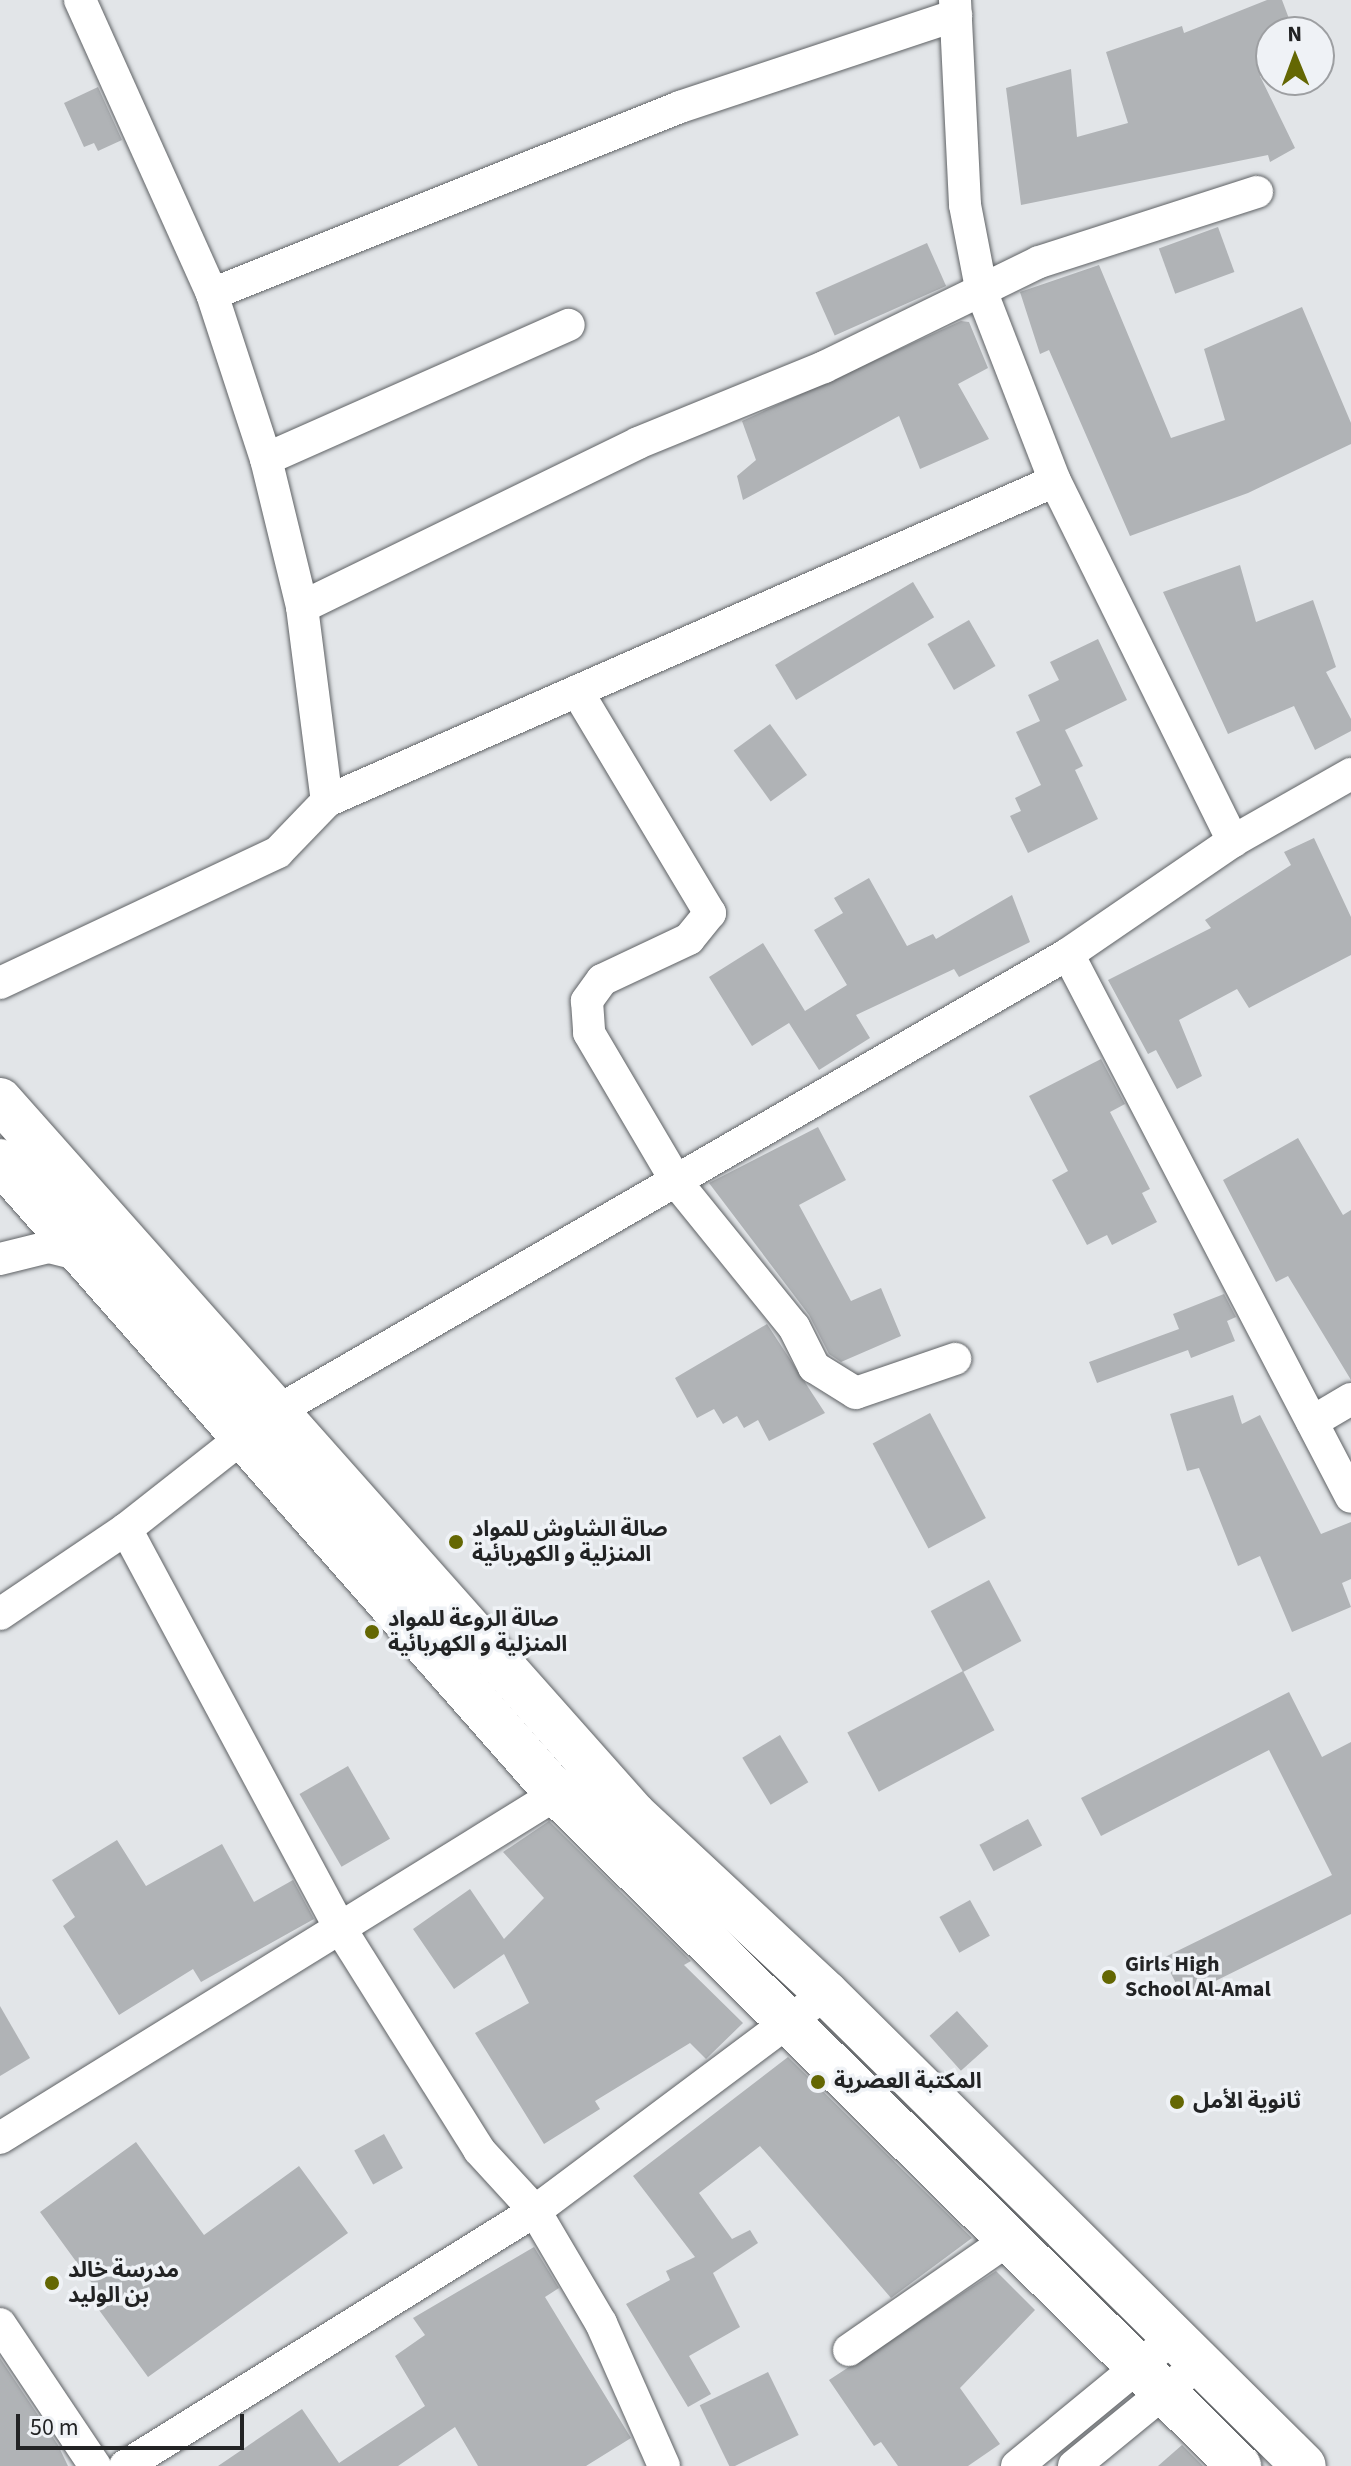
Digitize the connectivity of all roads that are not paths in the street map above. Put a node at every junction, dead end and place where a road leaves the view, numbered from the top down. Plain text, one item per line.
1 (80, 0) edge
2 (956, 8) edge
3 (1257, 192) dead end
4 (982, 293) junction
5 (212, 294) junction
6 (569, 325) dead end
7 (266, 459) junction
8 (1055, 481) junction
9 (302, 607) junction
10 (577, 691) junction
11 (1351, 774) edge
12 (327, 801) junction
13 (1233, 841) junction
14 (1068, 954) junction
15 (0, 983) edge
16 (0, 1100) edge
17 (0, 1161) edge
18 (678, 1184) junction
19 (84, 1256) junction
20 (0, 1259) edge
21 (955, 1359) dead end
22 (1351, 1399) edge
23 (1312, 1422) junction
24 (258, 1425) junction
25 (1351, 1497) edge
26 (126, 1529) junction
27 (0, 1614) edge
28 (575, 1782) junction
29 (340, 1928) junction
30 (826, 1993) junction
31 (794, 2021) junction
32 (0, 2138) edge
33 (535, 2211) junction
34 (1008, 2240) junction
35 (0, 2324) edge
36 (849, 2350) dead end
37 (1188, 2350) junction
38 (1153, 2380) junction
39 (95, 2466) edge
40 (125, 2466) edge
41 (664, 2466) edge
42 (1017, 2466) edge
43 (1074, 2466) edge
44 (1239, 2466) edge
45 (1304, 2466) edge

1 - 5 street
2 - 4 street
2 - 5 street
3 - 4 street
4 - 8 street
4 - 9 street
5 - 7 street
6 - 7 street
7 - 9 street
8 - 10 street
8 - 13 street
9 - 12 street
10 - 12 street
10 - 18 street
11 - 13 street
12 - 15 street
13 - 14 street
14 - 18 street
14 - 23 street
16 - 24 main road
17 - 19 main road
18 - 21 street
18 - 24 street
19 - 20 street
19 - 24 main road
22 - 23 street
23 - 25 street
24 - 26 street
24 - 28 main road
26 - 27 street
26 - 29 street
28 - 29 street
28 - 30 main road
28 - 31 main road
29 - 32 street
29 - 33 street
30 - 31 street
30 - 37 main road
31 - 33 street
31 - 34 main road
33 - 40 street
33 - 41 street
34 - 36 street
34 - 38 main road
35 - 39 street
37 - 38 street
37 - 45 main road
38 - 42 street
38 - 43 street
38 - 44 main road

